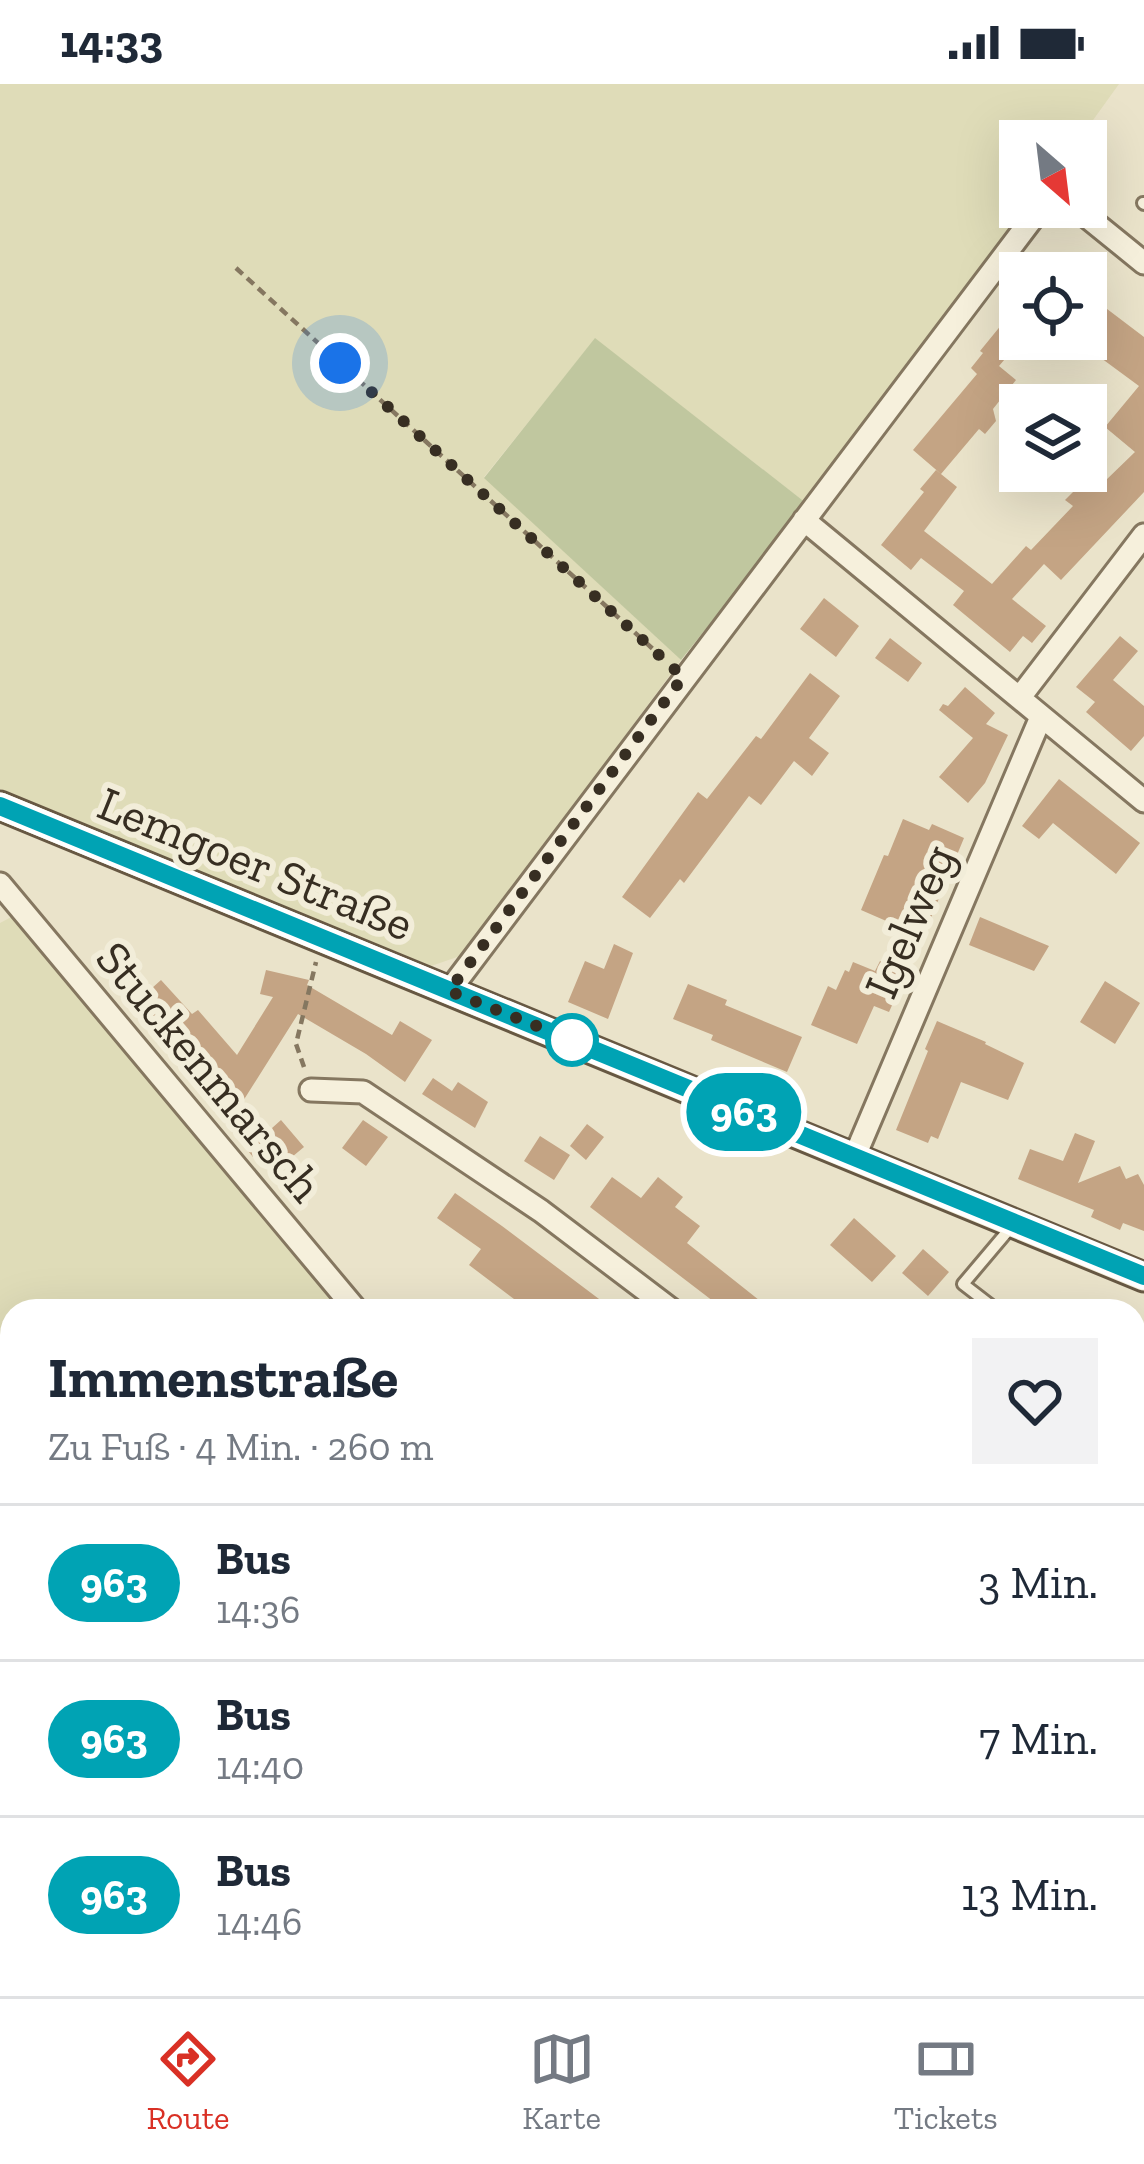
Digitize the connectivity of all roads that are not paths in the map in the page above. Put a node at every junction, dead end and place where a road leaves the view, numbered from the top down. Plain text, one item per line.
1 (1025, 228) edge
2 (1101, 228) edge
3 (1144, 263) edge
4 (804, 520) junction
5 (1144, 535) edge
6 (1020, 697) junction
7 (1041, 717) junction
8 (1144, 801) edge
9 (0, 806) edge
10 (0, 884) edge
11 (449, 991) junction
12 (311, 1090) road end
13 (854, 1158) junction
14 (1015, 1223) junction
15 (1144, 1276) edge
16 (347, 1299) edge
17 (657, 1299) edge
18 (982, 1299) edge

1 - 4 street
2 - 3 street
4 - 6 street
4 - 11 street
5 - 6 street
6 - 7 street
7 - 8 street
7 - 13 street, Igelweg
9 - 11 main road, Lemgoer Straße
10 - 16 street, Stuckenmarsch
11 - 13 main road, Lemgoer Straße
12 - 17 street
13 - 14 main road, Lemgoer Straße
14 - 15 main road, Lemgoer Straße
14 - 18 lane

